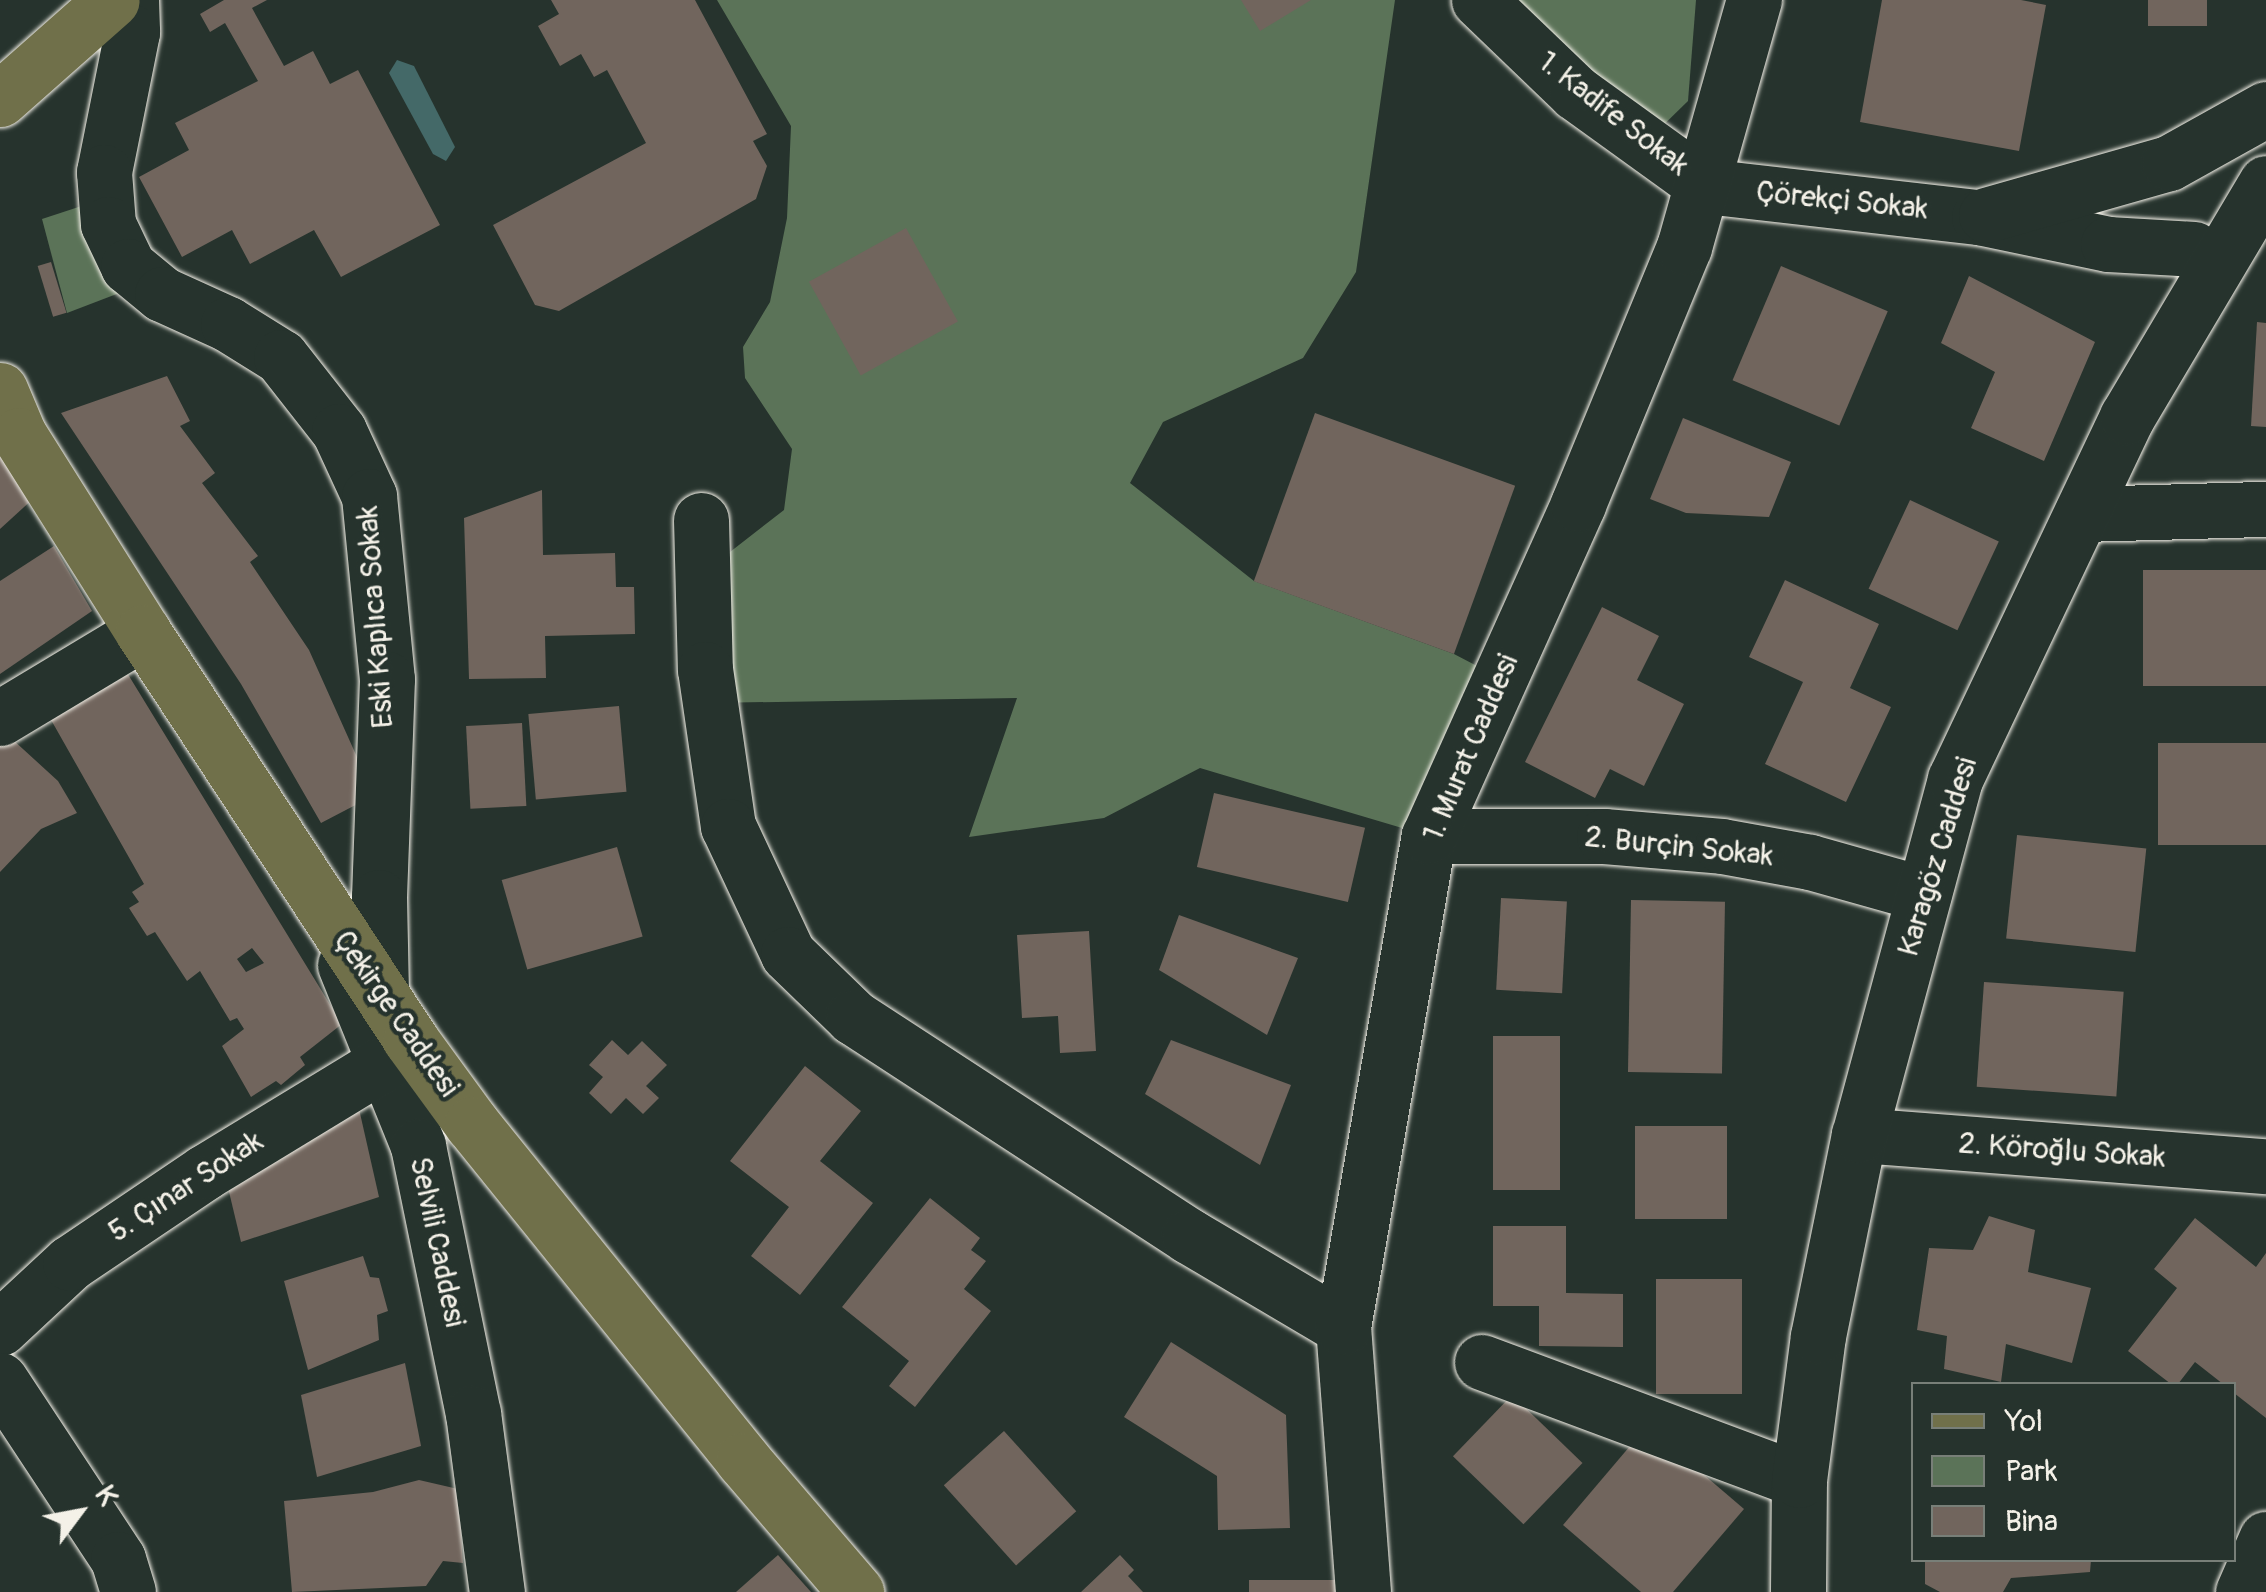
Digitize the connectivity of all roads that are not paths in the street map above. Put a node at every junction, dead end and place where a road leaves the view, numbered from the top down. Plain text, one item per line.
1 (102, 0) edge
2 (112, 0) edge
3 (131, 0) edge
4 (1479, 0) edge
5 (1754, 0) edge
6 (0, 57) edge
7 (0, 99) edge
8 (2266, 110) edge
9 (2177, 159) junction
10 (1704, 186) junction
11 (1979, 217) junction
12 (2235, 221) edge
13 (2108, 244) junction
14 (2173, 339) junction
15 (0, 390) edge
16 (2266, 509) edge
17 (2082, 514) junction
18 (701, 520) dead end
19 (143, 632) junction
20 (0, 718) edge
21 (1429, 836) junction
22 (1924, 894) junction
23 (322, 907) junction
24 (381, 995) junction
25 (384, 1063) junction
26 (1858, 1135) junction
27 (2266, 1166) edge
28 (1343, 1327) junction
29 (0, 1328) edge
30 (1482, 1362) dead end
31 (0, 1380) edge
32 (1799, 1480) junction
33 (2266, 1539) edge
34 (128, 1592) edge
35 (497, 1592) edge
36 (856, 1592) edge
37 (1363, 1592) edge
38 (1798, 1592) edge
39 (2242, 1592) edge

1 - 6 main road
2 - 7 main road
3 - 24 street, Eski Kaplıca Sokak
4 - 10 street, 1. Kadife Sokak
5 - 10 street, 1. Murat Caddesi
8 - 9 street
9 - 11 street
9 - 12 street
9 - 12 street
10 - 11 street, Çörekçi Sokak
10 - 21 street, 1. Murat Caddesi
11 - 13 street, Çörekçi Sokak
12 - 13 street
12 - 14 street, Karagöz Caddesi
13 - 14 street
14 - 17 street, Karagöz Caddesi
15 - 19 main road, Çekirge Caddesi
16 - 17 street
17 - 22 street, Karagöz Caddesi
18 - 28 street
19 - 20 street
19 - 23 main road, Çekirge Caddesi
21 - 22 street, 2. Burçin Sokak
21 - 28 street, 1. Murat Caddesi
22 - 26 street, Karagöz Caddesi
23 - 24 main road, Çekirge Caddesi
23 - 25 street, Selvili Caddesi
24 - 36 main road, Çekirge Caddesi
25 - 29 street, 5. Çınar Sokak
25 - 35 street, Selvili Caddesi
26 - 27 street, 2. Köroğlu Sokak
26 - 32 street, Karagöz Caddesi
28 - 37 street, 1. Murat Caddesi
30 - 32 street
31 - 34 street
32 - 38 street, Karagöz Caddesi
33 - 39 street

